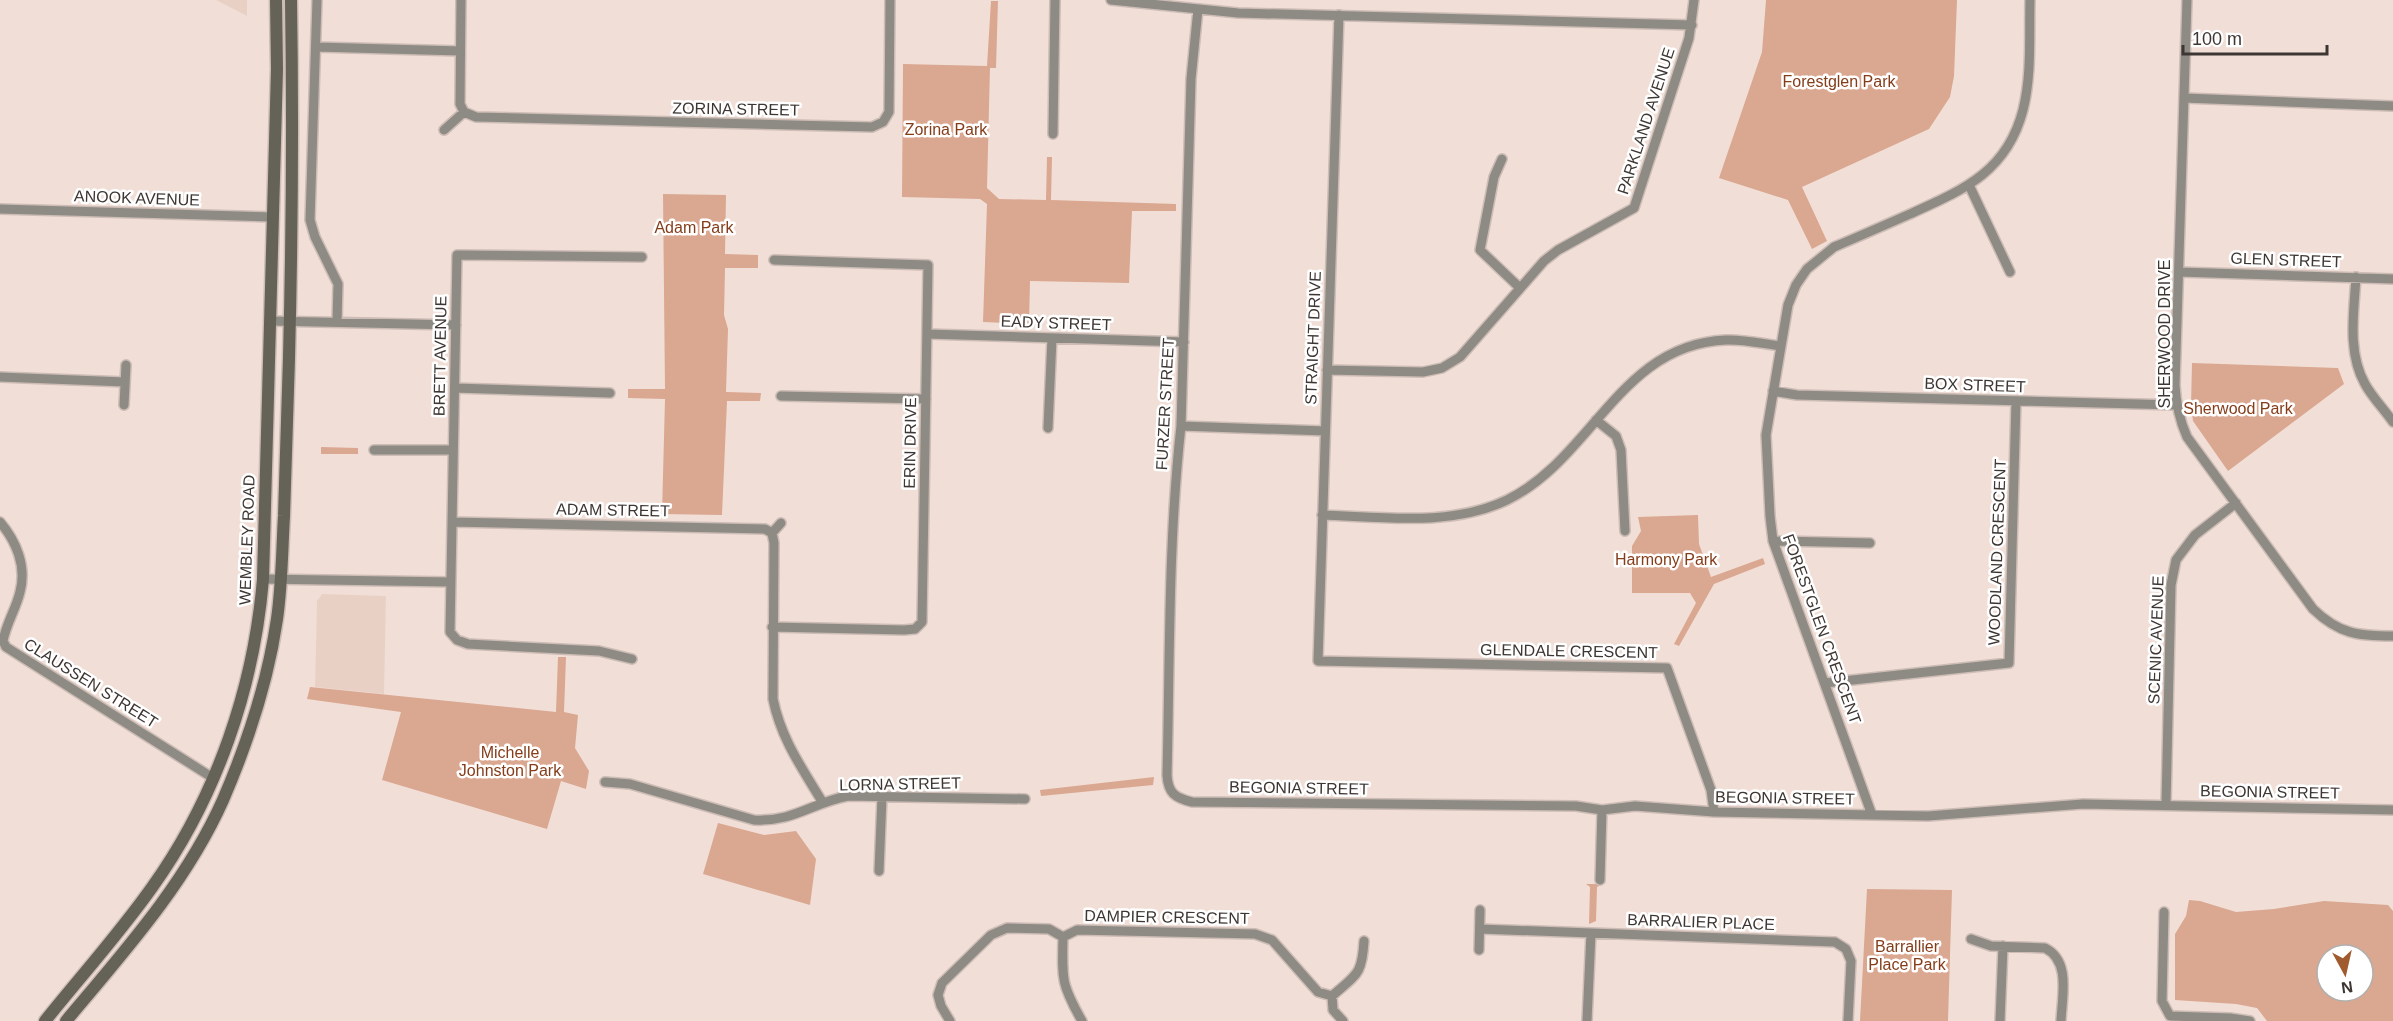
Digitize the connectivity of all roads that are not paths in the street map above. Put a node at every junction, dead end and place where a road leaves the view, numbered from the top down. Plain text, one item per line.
1 (276, 0) edge
2 (291, 0) edge
3 (318, 0) edge
4 (461, 0) edge
5 (890, 0) edge
6 (1055, 0) edge
7 (1111, 0) edge
8 (1695, 0) edge
9 (2030, 0) edge
10 (2187, 0) edge
11 (1198, 9) junction
12 (1339, 15) junction
13 (1692, 25) junction
14 (317, 47) junction
15 (460, 51) junction
16 (2184, 98) junction
17 (2393, 106) edge
18 (464, 112) junction
19 (444, 129) dead end
20 (1053, 134) dead end
21 (1502, 159) dead end
22 (1970, 185) junction
23 (0, 209) edge
24 (273, 217) junction
25 (642, 257) dead end
26 (774, 260) dead end
27 (2010, 272) dead end
28 (2179, 272) junction
29 (2355, 277) junction
30 (2393, 279) edge
31 (1520, 288) junction
32 (271, 321) junction
33 (290, 321) junction
34 (337, 322) junction
35 (456, 325) junction
36 (927, 334) junction
37 (1052, 338) junction
38 (1184, 342) junction
39 (1781, 346) junction
40 (126, 365) dead end
41 (1327, 370) junction
42 (0, 377) edge
43 (125, 382) junction
44 (454, 388) junction
45 (1773, 391) junction
46 (610, 393) dead end
47 (781, 396) dead end
48 (926, 399) junction
49 (2016, 401) junction
50 (124, 405) dead end
51 (2176, 405) junction
52 (1596, 420) junction
53 (2393, 422) edge
54 (1181, 426) junction
55 (1048, 428) dead end
56 (1325, 431) junction
57 (374, 450) dead end
58 (453, 450) junction
59 (2236, 503) junction
60 (1322, 515) junction
61 (0, 522) edge
62 (452, 522) junction
63 (781, 523) dead end
64 (1625, 531) dead end
65 (772, 533) junction
66 (1773, 541) junction
67 (1870, 543) dead end
68 (263, 579) junction
69 (281, 580) junction
70 (451, 582) junction
71 (772, 627) junction
72 (2393, 636) edge
73 (632, 659) dead end
74 (1318, 661) joint
75 (1825, 683) junction
76 (213, 778) junction
77 (605, 782) dead end
78 (882, 797) junction
79 (1176, 798) joint
80 (1025, 799) dead end
81 (823, 803) junction
82 (2166, 805) junction
83 (1602, 810) junction
84 (2393, 810) edge
85 (1714, 812) junction
86 (1872, 815) junction
87 (879, 872) dead end
88 (1600, 880) dead end
89 (1480, 910) dead end
90 (2164, 912) dead end
91 (1480, 929) junction
92 (1591, 933) junction
93 (1064, 937) junction
94 (1971, 939) dead end
95 (1364, 941) dead end
96 (2002, 946) junction
97 (1479, 950) dead end
98 (1332, 996) junction
99 (54, 1009) junction
100 (2169, 1018) edge
101 (45, 1021) edge
102 (67, 1021) edge
103 (950, 1021) edge
104 (1082, 1021) edge
105 (1343, 1021) edge
106 (1587, 1021) edge
107 (1848, 1021) edge
108 (2001, 1021) edge
109 (2061, 1021) edge
110 (2250, 1021) edge

1 - 24 main road, WEMBLEY ROAD
2 - 33 main road, WEMBLEY ROAD
3 - 14 street
4 - 15 street
5 - 18 street, ZORINA STREET
6 - 20 street
7 - 11 street
8 - 13 street, PARKLAND AVENUE
9 - 22 street, FORESTGLEN CRESCENT
10 - 16 street, SHERWOOD DRIVE
11 - 12 street
11 - 38 street, FURZER STREET
12 - 13 street
12 - 41 street, STRAIGHT DRIVE
13 - 31 street, PARKLAND AVENUE
14 - 15 street
14 - 34 street
15 - 18 street
16 - 17 street
16 - 28 street, SHERWOOD DRIVE
18 - 19 street
21 - 31 street
22 - 27 street
22 - 39 street, FORESTGLEN CRESCENT
23 - 24 street, ANOOK AVENUE
24 - 32 main road, WEMBLEY ROAD
25 - 35 street, BRETT AVENUE
26 - 36 street, ERIN DRIVE
28 - 29 street, GLEN STREET
28 - 51 street, SHERWOOD DRIVE
29 - 30 street, GLEN STREET
29 - 53 street
31 - 41 street, PARKLAND AVENUE
32 - 33 street
32 - 68 main road, WEMBLEY ROAD
33 - 34 street
33 - 69 main road, WEMBLEY ROAD
34 - 35 street
35 - 44 street, BRETT AVENUE
36 - 37 street, EADY STREET
36 - 48 street, ERIN DRIVE
37 - 38 street, EADY STREET
37 - 55 street
38 - 54 street, FURZER STREET
39 - 45 street, FORESTGLEN CRESCENT
39 - 52 street
40 - 43 street
41 - 56 street, STRAIGHT DRIVE
42 - 43 street
43 - 50 street
44 - 46 street
44 - 58 street, BRETT AVENUE
45 - 49 street, BOX STREET
45 - 66 street, FORESTGLEN CRESCENT
47 - 48 street
48 - 71 street, ERIN DRIVE
49 - 51 street, BOX STREET
49 - 75 street, WOODLAND CRESCENT
51 - 59 street, SHERWOOD DRIVE
52 - 60 street
52 - 64 street
54 - 56 street
54 - 79 street, FURZER STREET
56 - 60 street, STRAIGHT DRIVE
57 - 58 street
58 - 62 street, BRETT AVENUE
59 - 72 street, SHERWOOD DRIVE
59 - 82 street, SCENIC AVENUE
60 - 74 street, STRAIGHT DRIVE
61 - 76 street, CLAUSSEN STREET
62 - 65 street, ADAM STREET
62 - 70 street, BRETT AVENUE
63 - 65 street
65 - 71 street
66 - 67 street
66 - 75 street, FORESTGLEN CRESCENT
68 - 69 street
68 - 76 main road, WEMBLEY ROAD
69 - 70 street
69 - 102 main road, WEMBLEY ROAD
70 - 73 street, BRETT AVENUE
71 - 81 street
74 - 85 street, GLENDALE CRESCENT
75 - 86 street, FORESTGLEN CRESCENT
76 - 99 main road, WEMBLEY ROAD
77 - 81 street, LORNA STREET
78 - 80 street, LORNA STREET
78 - 81 street, LORNA STREET
78 - 87 street
79 - 83 street, BEGONIA STREET
82 - 84 street, BEGONIA STREET
82 - 86 street, BEGONIA STREET
83 - 85 street, BEGONIA STREET
83 - 88 street
85 - 86 street, BEGONIA STREET
89 - 91 street
90 - 100 street
91 - 92 street, BARRALIER PLACE
91 - 97 street
92 - 106 street
92 - 107 street, BARRALIER PLACE
93 - 98 street, DAMPIER CRESCENT
93 - 103 street, DAMPIER CRESCENT
93 - 104 street
94 - 96 street
95 - 98 street
96 - 108 street
96 - 109 street
98 - 105 street
99 - 101 main road, WEMBLEY ROAD
99 - 102 main road
100 - 110 street

